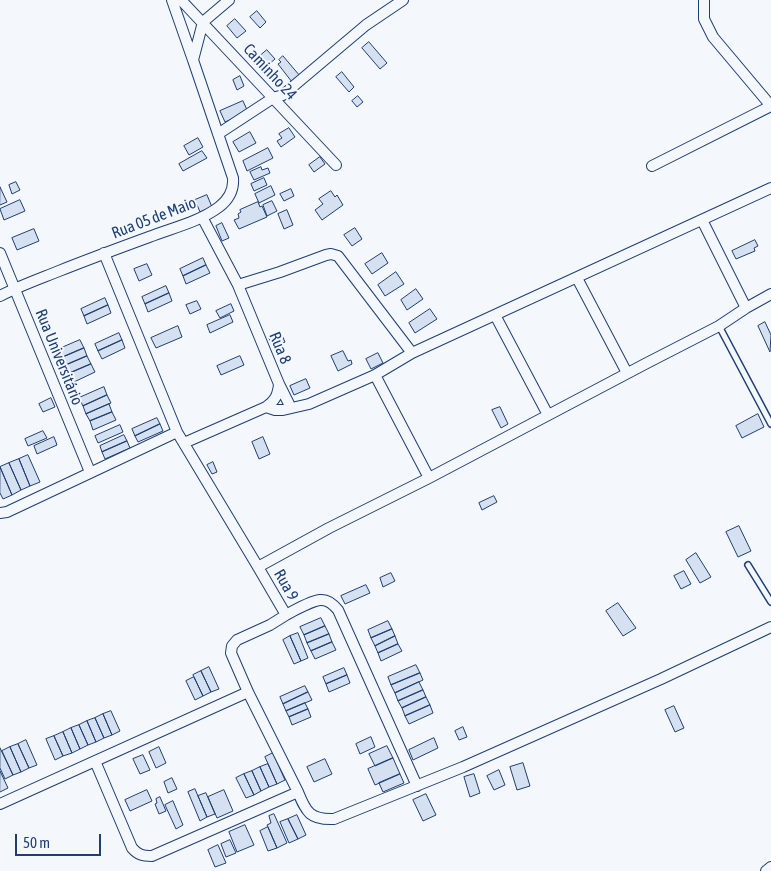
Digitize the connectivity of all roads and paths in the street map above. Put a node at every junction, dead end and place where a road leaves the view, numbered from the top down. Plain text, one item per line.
1 (172, 0) edge
2 (181, 0) edge
3 (229, 0) edge
4 (403, 0) edge
5 (704, 0) edge
6 (203, 22) junction
7 (193, 60) junction
8 (274, 98) junction
9 (771, 106) edge
10 (218, 134) junction
11 (336, 165) dead end
12 (652, 166) dead end
13 (771, 188) edge
14 (202, 217) junction
15 (702, 220) junction
16 (104, 253) junction
17 (0, 254) edge
18 (577, 278) junction
19 (238, 285) junction
20 (14, 288) junction
21 (771, 294) edge
22 (0, 296) edge
23 (746, 308) junction
24 (495, 315) junction
25 (719, 326) junction
26 (412, 353) junction
27 (627, 373) junction
28 (375, 375) junction
29 (279, 384) junction
30 (266, 407) junction
31 (291, 408) junction
32 (548, 415) junction
33 (771, 424) edge
34 (177, 432) junction
35 (184, 443) junction
36 (90, 472) junction
37 (429, 478) junction
38 (0, 513) edge
39 (748, 566) dead end
40 (258, 567) junction
41 (771, 602) edge
42 (286, 615) junction
43 (771, 627) edge
44 (248, 692) junction
45 (95, 761) junction
46 (418, 786) junction
47 (298, 792) junction
48 (0, 804) edge
49 (771, 867) edge
50 (766, 871) edge

1 - 7 street, Rua 05 de Maio
2 - 6 street, Caminho 24
3 - 6 street
4 - 8 street
5 - 9 street
6 - 7 street
6 - 8 street, Caminho 24
7 - 10 street, Rua 05 de Maio
8 - 10 street
8 - 11 street, Caminho 24
9 - 12 street
10 - 14 street, Rua 05 de Maio
13 - 15 street
14 - 16 street, Rua 05 de Maio
14 - 19 street, Rua 8
15 - 18 street
15 - 23 street
16 - 20 street, Rua 05 de Maio
16 - 34 street, Rua 9
17 - 20 street, Rua Universitário
18 - 24 street
18 - 27 street
19 - 26 street
19 - 29 street, Rua 8
20 - 22 street, Rua 05 de Maio
20 - 36 street, Rua Universitário
21 - 23 street
23 - 25 street
24 - 26 street
24 - 32 street
25 - 27 street
25 - 33 lane
26 - 28 street
27 - 32 street
28 - 31 street
28 - 37 street
29 - 30 street, Rua 8
29 - 31 street
30 - 31 street
30 - 35 street
32 - 37 street
34 - 35 street, Rua 9
34 - 36 street
35 - 40 street, Rua 9
36 - 38 street
37 - 40 street
39 - 41 lane
40 - 42 street, Rua 9
42 - 44 street, Rua 9
42 - 46 street
43 - 46 street
44 - 45 street
44 - 47 street
45 - 47 street
45 - 48 street
46 - 47 street
49 - 50 street

